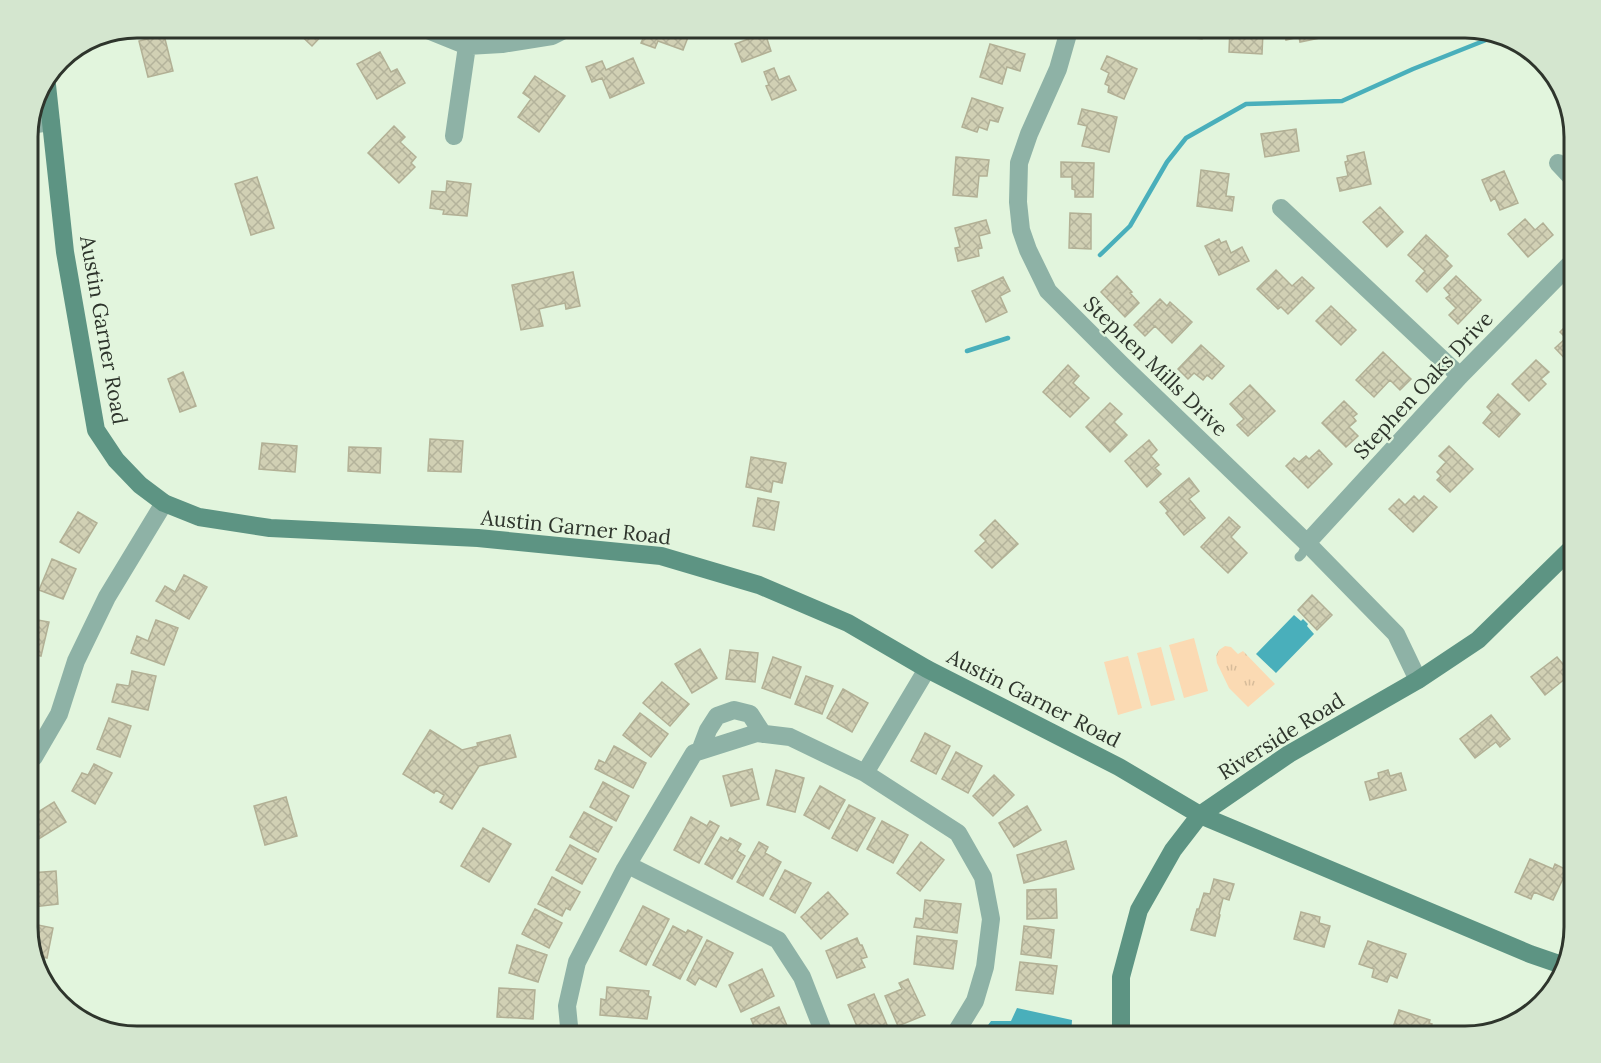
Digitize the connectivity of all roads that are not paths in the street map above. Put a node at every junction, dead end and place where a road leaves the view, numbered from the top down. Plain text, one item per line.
1 (447, 38) edge
2 (540, 38) edge
3 (1067, 38) edge
4 (467, 46) junction
5 (48, 93) edge
6 (51, 122) junction
7 (39, 124) edge
8 (454, 136) dead end
9 (1558, 163) dead end
10 (1564, 169) edge
11 (1281, 208) dead end
12 (1564, 270) edge
13 (1460, 376) junction
14 (164, 503) junction
15 (1303, 550) junction
16 (1564, 556) edge
17 (927, 669) junction
18 (1418, 680) junction
19 (763, 734) junction
20 (38, 750) edge
21 (700, 751) junction
22 (865, 773) junction
23 (1200, 815) junction
24 (628, 866) junction
25 (1556, 963) edge
26 (569, 1026) edge
27 (821, 1026) edge
28 (960, 1026) edge
29 (1121, 1026) edge

1 - 4 street
2 - 4 street
3 - 15 street, Stephen Mills Drive
4 - 8 street
5 - 6 street, Austin Garner Road
6 - 7 street
6 - 14 street, Austin Garner Road
9 - 10 street
11 - 13 street
12 - 13 street, Stephen Oaks Drive
13 - 15 street, Stephen Oaks Drive
14 - 17 street, Austin Garner Road
14 - 20 street
15 - 18 street, Stephen Mills Drive
16 - 18 street, Riverside Road
17 - 22 street
17 - 23 street, Austin Garner Road
18 - 23 street, Riverside Road
19 - 21 street
19 - 21 street
19 - 22 street
21 - 24 street
22 - 28 street
23 - 25 street, Austin Garner Road
23 - 29 street, Riverside Road
24 - 26 street
24 - 27 street

